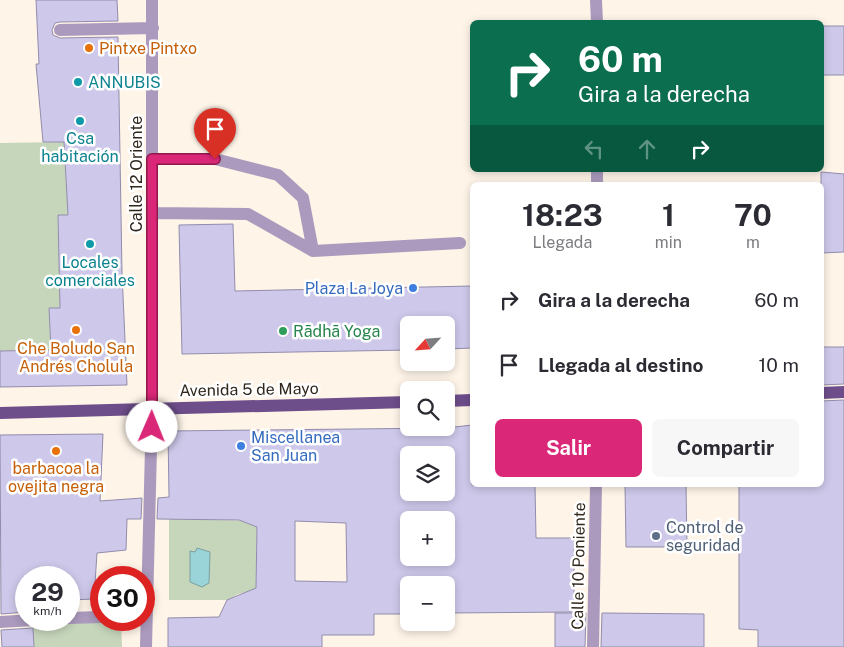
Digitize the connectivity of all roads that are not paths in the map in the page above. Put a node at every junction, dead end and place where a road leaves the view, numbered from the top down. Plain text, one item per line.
1 (152, 0) edge
2 (596, 0) edge
3 (596, 20) edge
4 (153, 28) junction
5 (60, 30) dead end
6 (152, 159) junction
7 (152, 214) junction
8 (460, 243) dead end
9 (313, 251) junction
10 (844, 392) edge
11 (824, 393) edge
12 (470, 400) edge
13 (455, 401) edge
14 (400, 402) edge
15 (152, 408) junction
16 (0, 413) edge
17 (596, 487) edge
18 (147, 566) edge
19 (15, 621) edge
20 (0, 622) edge
21 (146, 631) edge
22 (146, 647) edge
23 (593, 647) edge

1 - 4 street, Calle 12 Oriente
2 - 3 street
4 - 5 street
4 - 6 street, Calle 12 Oriente
6 - 7 street, Calle 12 Oriente
6 - 9 street
7 - 9 street
7 - 15 street, Calle 12 Oriente
8 - 9 street
10 - 11 main road
12 - 13 main road
14 - 15 main road, Avenida 5 de Mayo
15 - 16 main road, Avenida 5 de Mayo
15 - 18 street, Calle 12 Oriente
17 - 23 street, Calle 10 Poniente
19 - 20 street
21 - 22 street, Calle 12 Oriente

